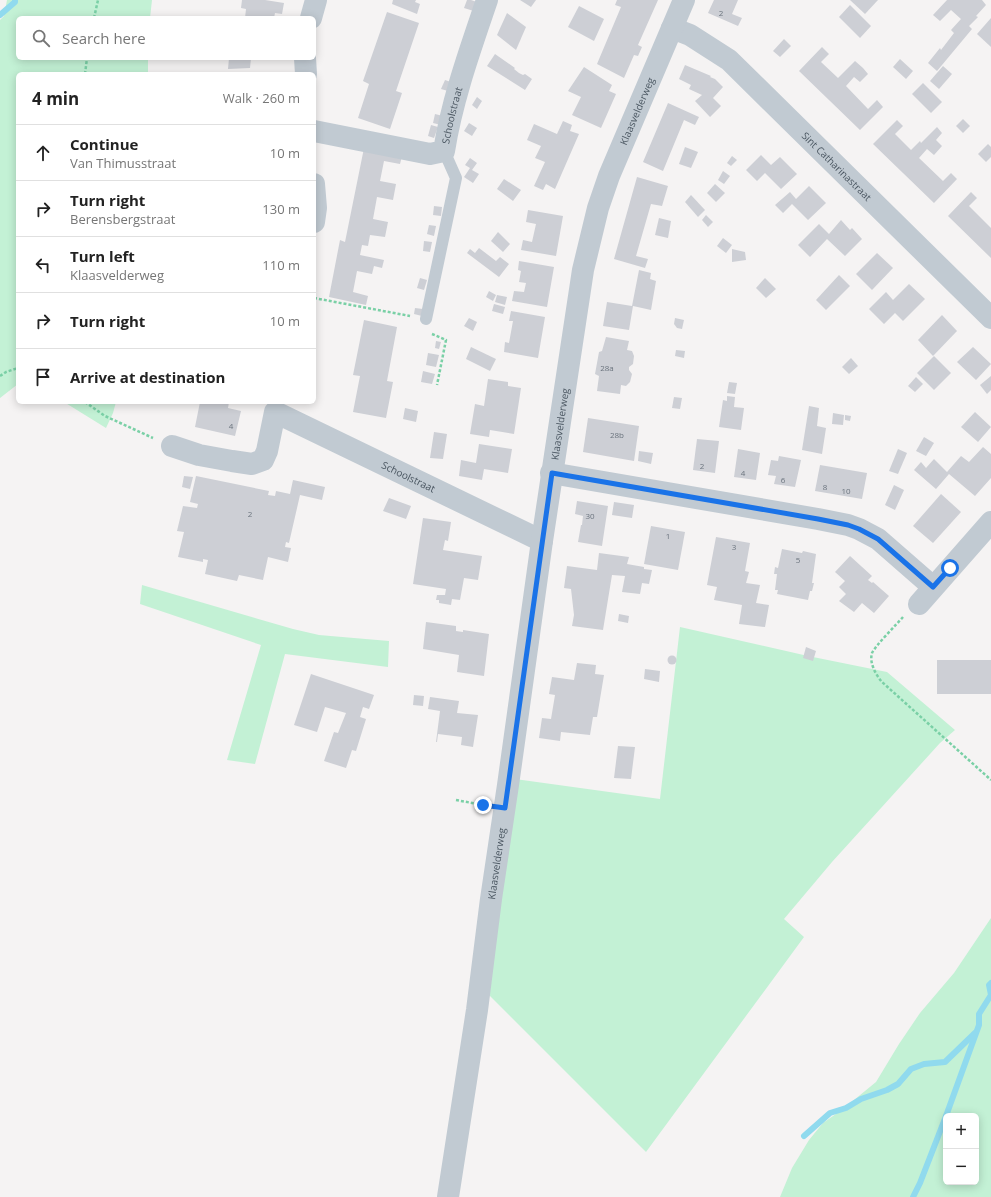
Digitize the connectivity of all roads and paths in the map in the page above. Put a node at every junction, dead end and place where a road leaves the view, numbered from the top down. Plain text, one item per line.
1 (98, 0) edge
2 (316, 0) edge
3 (487, 0) edge
4 (684, 0) edge
5 (94, 16) edge
6 (312, 16) edge
7 (672, 28) junction
8 (87, 60) edge
9 (305, 60) edge
10 (85, 72) edge
11 (306, 72) edge
12 (316, 131) edge
13 (444, 151) junction
14 (316, 298) edge
15 (991, 318) edge
16 (426, 319) junction
17 (16, 369) edge
18 (0, 376) edge
19 (437, 385) dead end
20 (88, 404) edge
21 (276, 407) edge
22 (172, 446) joint
23 (552, 473) junction
24 (991, 522) edge
25 (542, 541) junction
26 (933, 587) junction
27 (919, 604) joint
28 (991, 780) edge
29 (456, 800) dead end
30 (505, 808) junction
31 (448, 1197) edge

1 - 5 path
2 - 6 street
3 - 13 street, Schoolstraat
4 - 7 street, Klaasvelderweg
7 - 15 street, Sint Catharinastraat
7 - 23 street, Klaasvelderweg
8 - 10 path
9 - 11 street
12 - 13 street, Schoolstraat
13 - 16 lane
14 - 16 path
16 - 19 path
17 - 18 path
20 - 22 path
21 - 22 street, Schoolstraat
21 - 25 street, Schoolstraat
23 - 25 street, Klaasvelderweg
23 - 26 street
24 - 26 street
25 - 30 street, Klaasvelderweg
26 - 27 street
27 - 28 path
29 - 30 path
30 - 31 street, Klaasvelderweg

